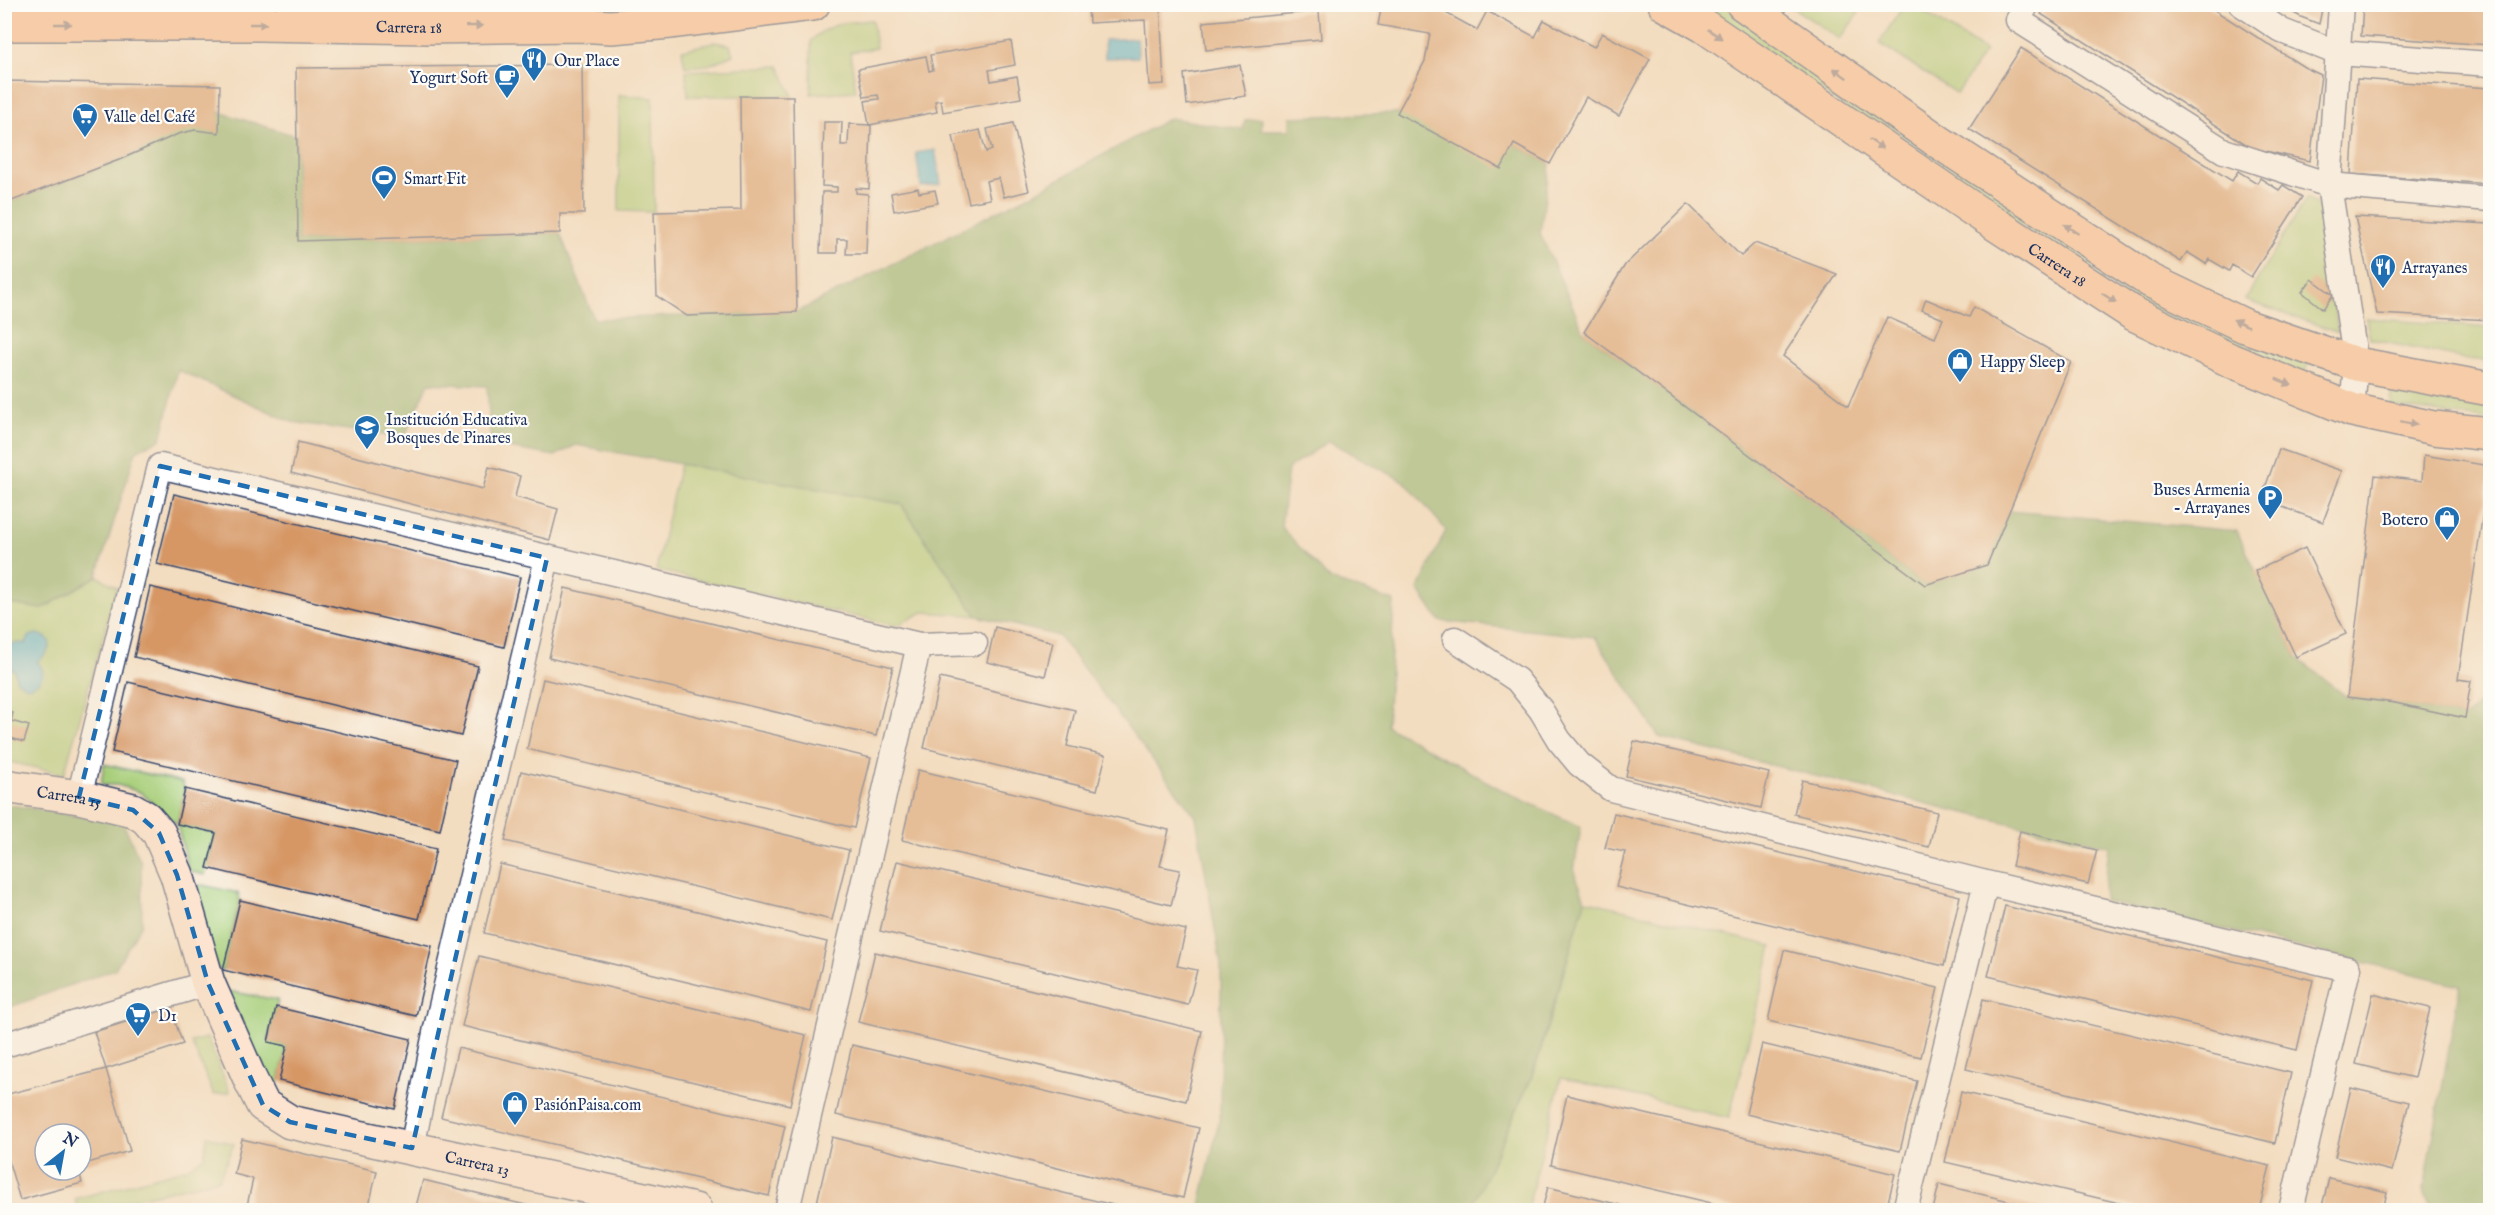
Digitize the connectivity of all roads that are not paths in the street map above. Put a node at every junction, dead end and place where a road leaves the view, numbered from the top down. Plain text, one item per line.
1 (813, 4) edge
2 (1665, 4) edge
3 (1743, 4) edge
4 (2027, 4) edge
5 (2241, 4) edge
6 (2341, 4) edge
7 (4, 24) edge
8 (2338, 53) junction
9 (2490, 64) edge
10 (2329, 185) junction
11 (2490, 199) edge
12 (2356, 364) junction
13 (2490, 389) edge
14 (2352, 410) junction
15 (2490, 434) edge
16 (547, 558) junction
17 (1455, 639) dead end
18 (975, 643) dead end
19 (919, 645) junction
20 (4, 786) edge
21 (79, 797) junction
22 (1986, 883) junction
23 (208, 983) junction
24 (4, 1045) edge
25 (411, 1148) junction
26 (696, 1210) edge
27 (787, 1210) edge
28 (1905, 1210) edge
29 (2291, 1210) edge

7 -> 1 main road, Carrera 18
2 -> 14 main road, Carrera 18
12 -> 3 main road
4 - 10 street
5 - 8 street
6 - 8 street
8 - 9 street
8 - 10 street
10 - 11 street
10 - 12 street
12 - 13 main road
12 - 14 street
14 -> 15 main road, Carrera 18
16 - 19 street
16 - 21 street
16 - 25 street
17 - 22 street
18 - 19 street
19 - 27 street
20 - 21 street, Carrera 15
21 - 23 street, Carrera 15
22 - 28 street
22 - 29 street
23 - 24 street
23 - 25 street, Carrera 13
25 - 26 street, Carrera 13

